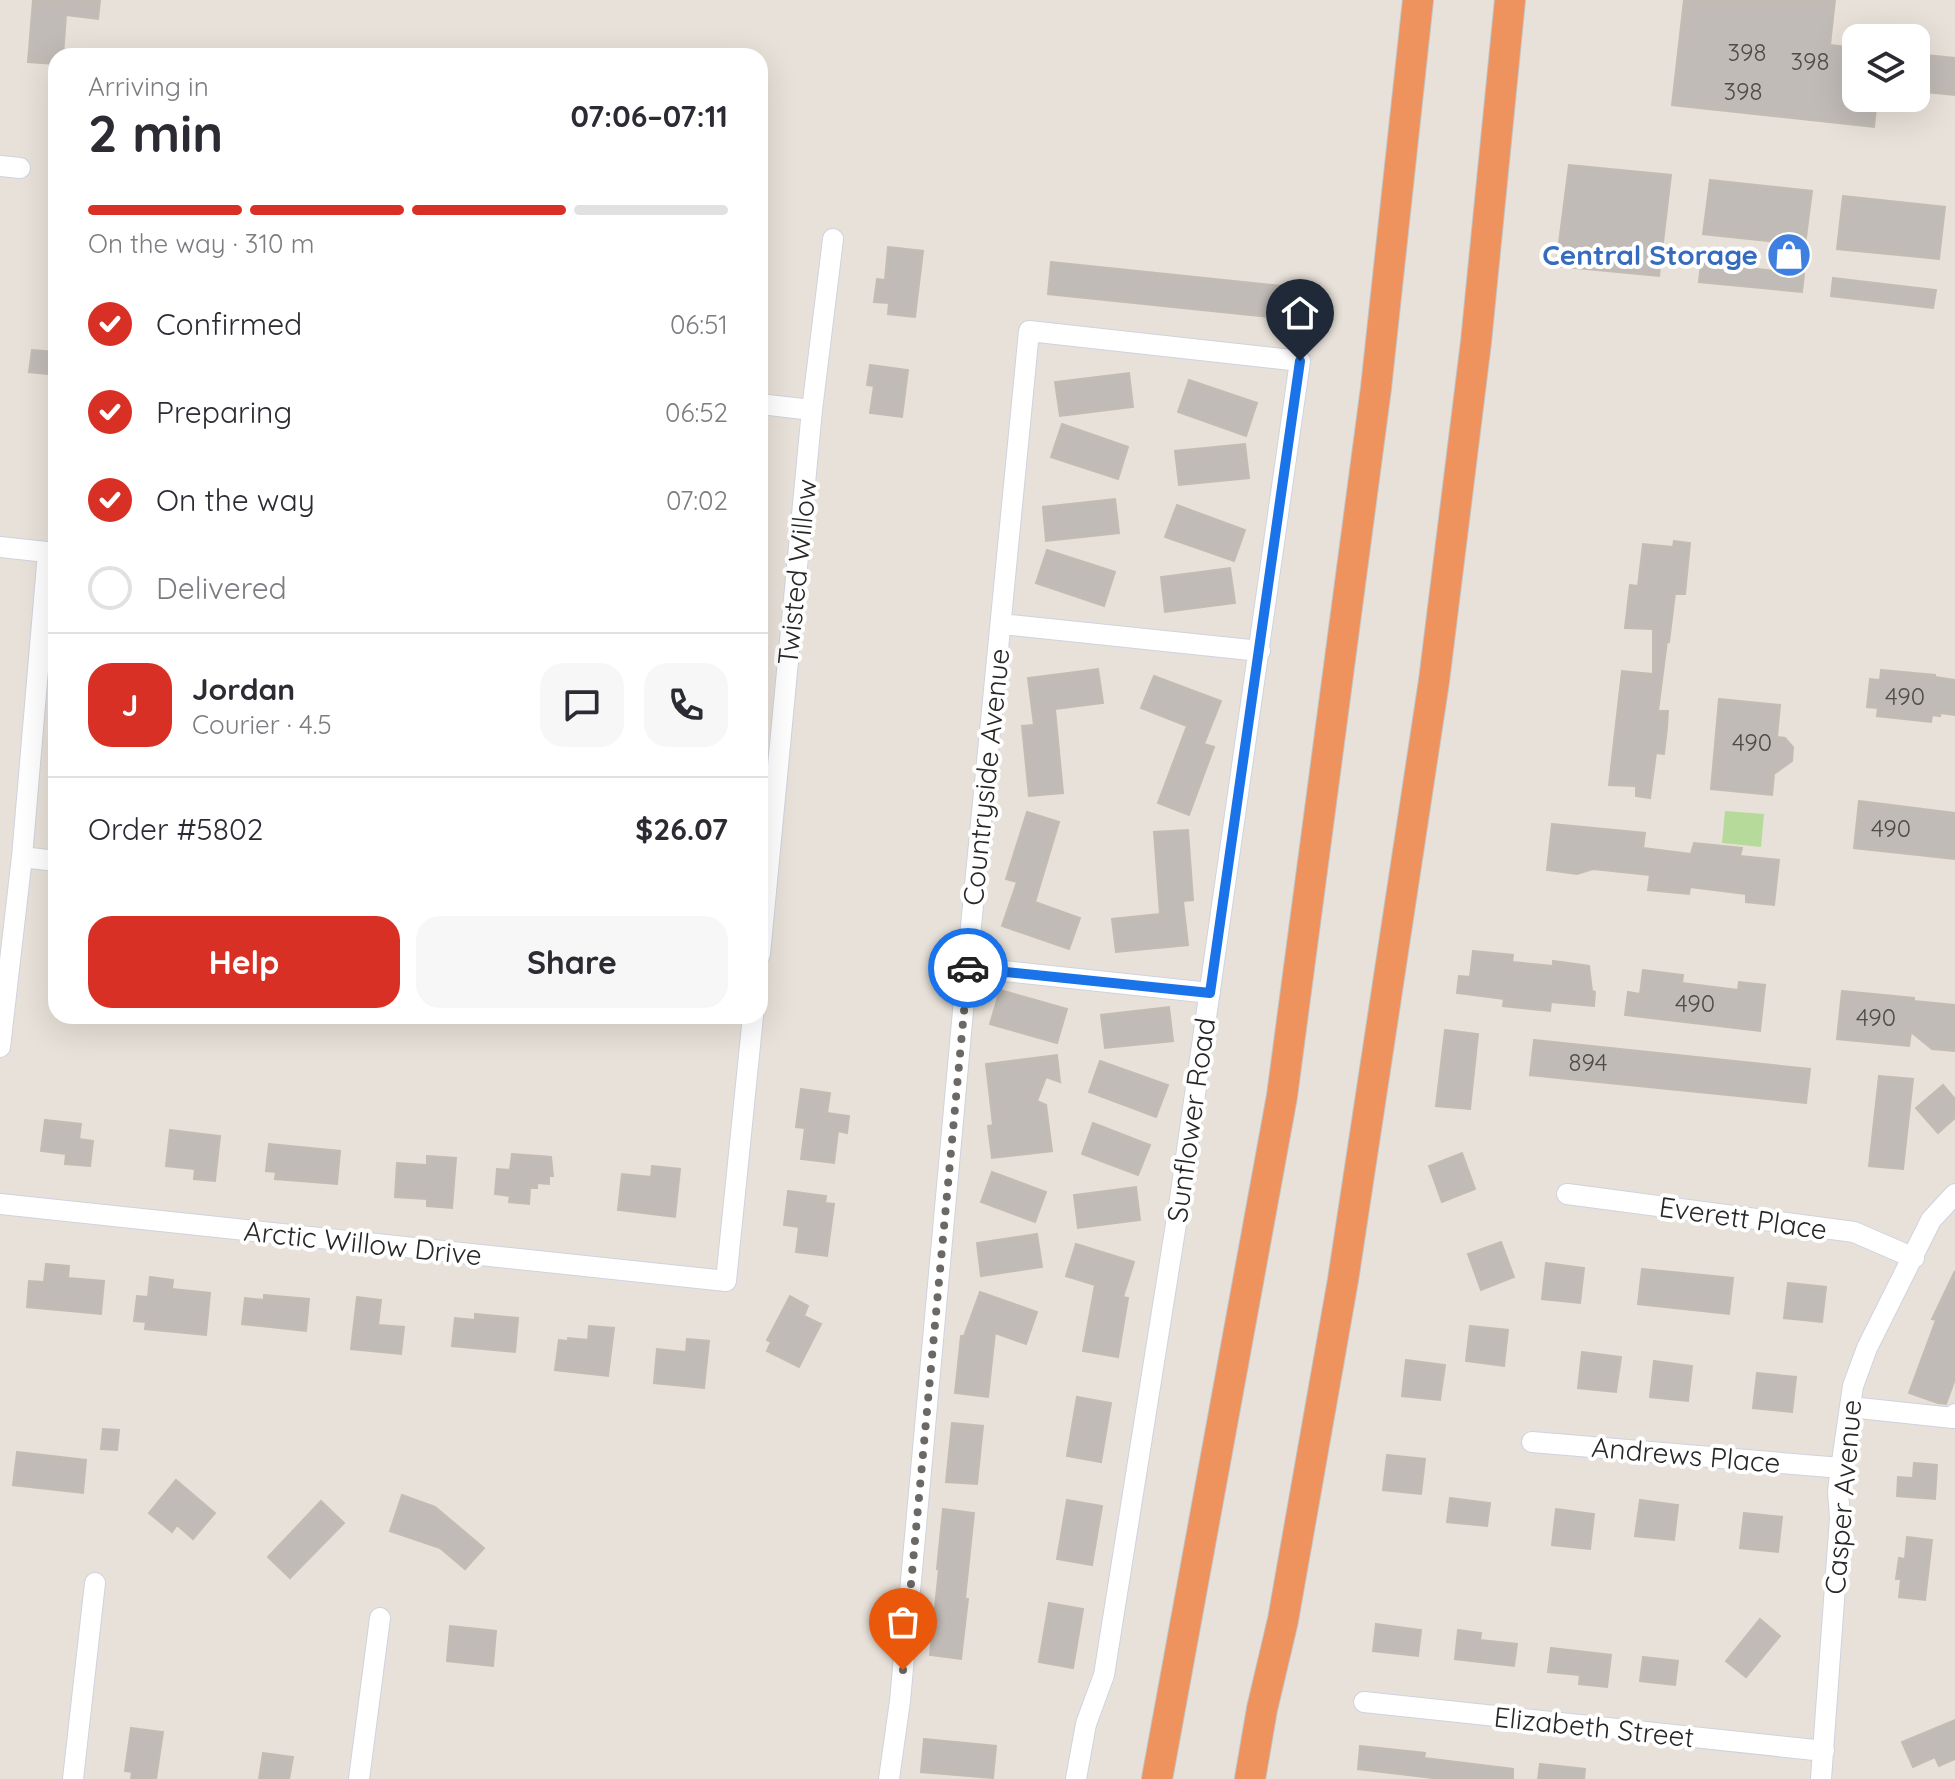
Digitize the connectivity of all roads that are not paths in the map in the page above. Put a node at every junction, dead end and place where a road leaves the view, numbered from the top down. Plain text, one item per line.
1 (1418, 0) edge
2 (1510, 0) edge
3 (833, 239) dead end
4 (1300, 361) joint
5 (768, 405) edge
6 (812, 410) junction
7 (0, 547) edge
8 (48, 553) edge
9 (48, 594) edge
10 (1001, 624) junction
11 (1260, 651) junction
12 (22, 857) junction
13 (48, 860) edge
14 (768, 870) edge
15 (967, 967) junction
16 (1210, 993) junction
17 (752, 1024) edge
18 (0, 1047) edge
19 (1567, 1194) dead end
20 (1955, 1194) edge
21 (0, 1204) edge
22 (1914, 1258) junction
23 (1850, 1407) junction
24 (1955, 1414) edge
25 (1532, 1442) dead end
26 (1841, 1468) junction
27 (95, 1583) dead end
28 (380, 1618) dead end
29 (1364, 1702) dead end
30 (1824, 1751) junction
31 (73, 1779) edge
32 (359, 1779) edge
33 (889, 1779) edge
34 (1076, 1779) edge
35 (1157, 1779) edge
36 (1250, 1779) edge
37 (1821, 1779) edge

1 - 35 highway
2 - 36 highway
3 - 6 street, Twisted Willow
4 - 10 street, Countryside Avenue
4 - 11 street, Sunflower Road
5 - 6 street
6 - 14 street, Twisted Willow
7 - 8 street
9 - 12 street
10 - 11 street
10 - 15 street, Countryside Avenue
11 - 16 street, Sunflower Road
12 - 13 street
12 - 18 street
15 - 16 street
15 - 33 street, Countryside Avenue
16 - 34 street, Sunflower Road
17 - 21 street, Arctic Willow Drive
19 - 22 street, Everett Place
20 - 22 street, Casper Avenue
22 - 23 street, Casper Avenue
23 - 24 street
23 - 26 street, Casper Avenue
25 - 26 street, Andrews Place
26 - 30 street, Casper Avenue
27 - 31 street
28 - 32 street
29 - 30 street, Elizabeth Street
30 - 37 street, Casper Avenue

